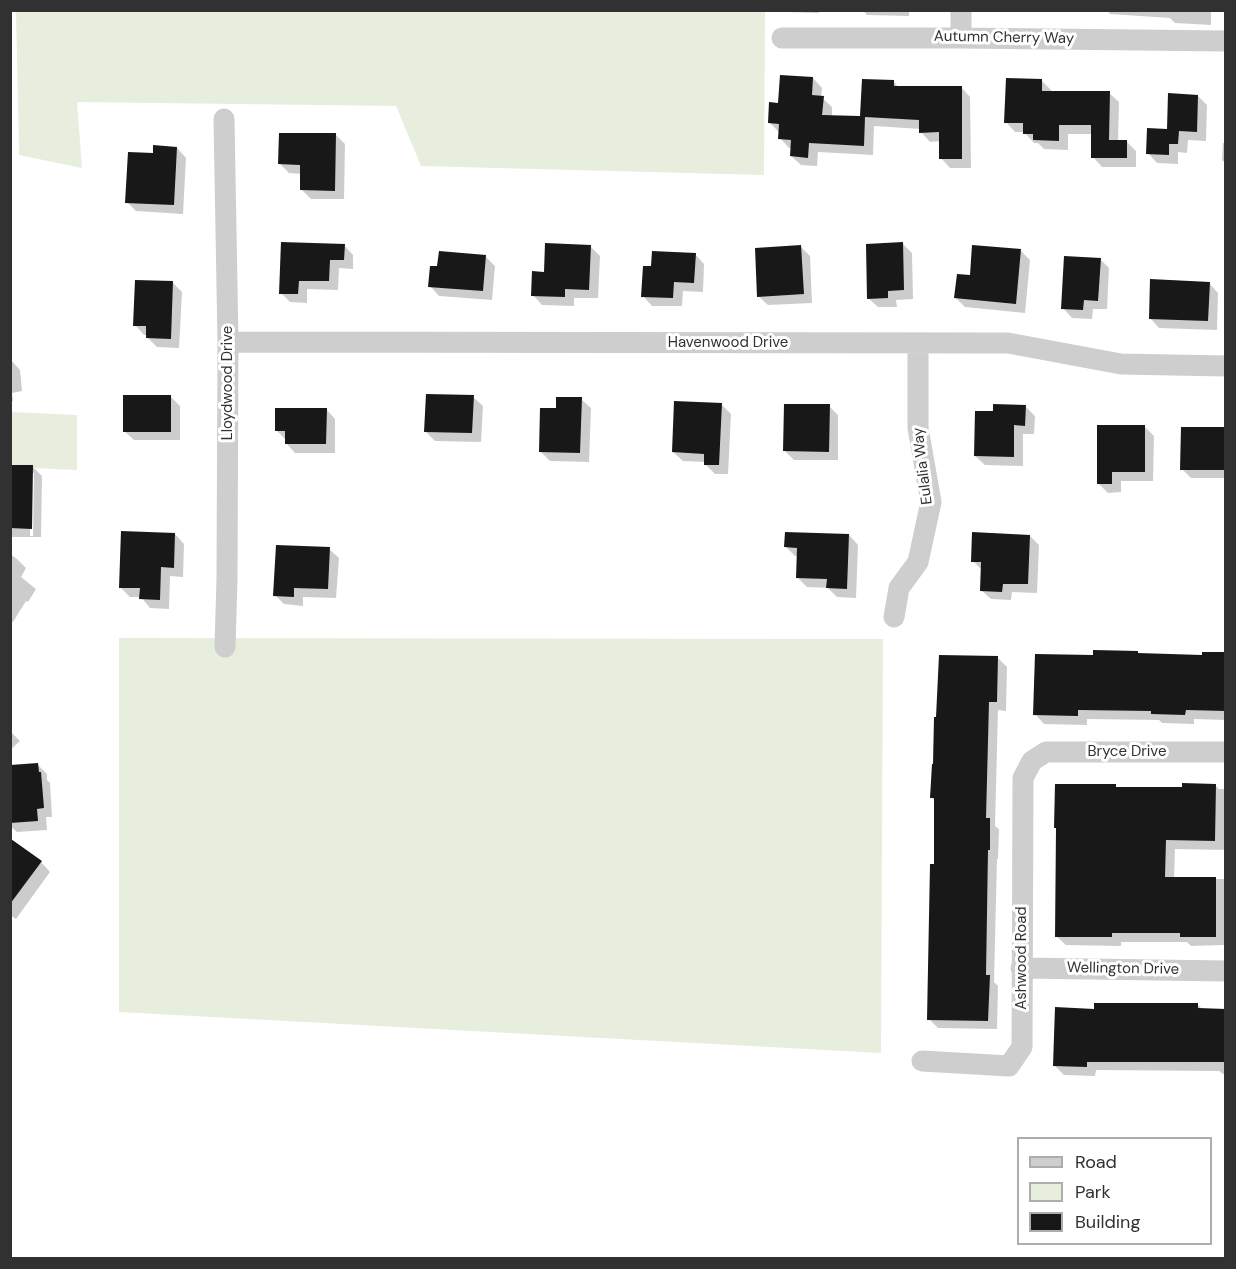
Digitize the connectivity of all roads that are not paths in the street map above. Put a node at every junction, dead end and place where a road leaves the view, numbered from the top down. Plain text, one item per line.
1 (961, 10) edge
2 (782, 38) dead end
3 (961, 38) junction
4 (1226, 41) edge
5 (224, 119) dead end
6 (228, 342) junction
7 (918, 343) junction
8 (1226, 366) edge
9 (894, 617) dead end
10 (225, 647) dead end
11 (1226, 752) edge
12 (1032, 761) joint
13 (1021, 968) junction
14 (1226, 971) edge
15 (922, 1061) dead end

1 - 3 street
2 - 3 street, Autumn Cherry Way
3 - 4 street, Autumn Cherry Way
5 - 6 street, Lloydwood Drive
6 - 7 street, Havenwood Drive
6 - 10 street, Lloydwood Drive
7 - 8 street, Havenwood Drive
7 - 9 street, Eulalia Way
11 - 12 street, Bryce Drive
12 - 13 street, Ashwood Road
13 - 14 street, Wellington Drive
13 - 15 street, Ashwood Road

